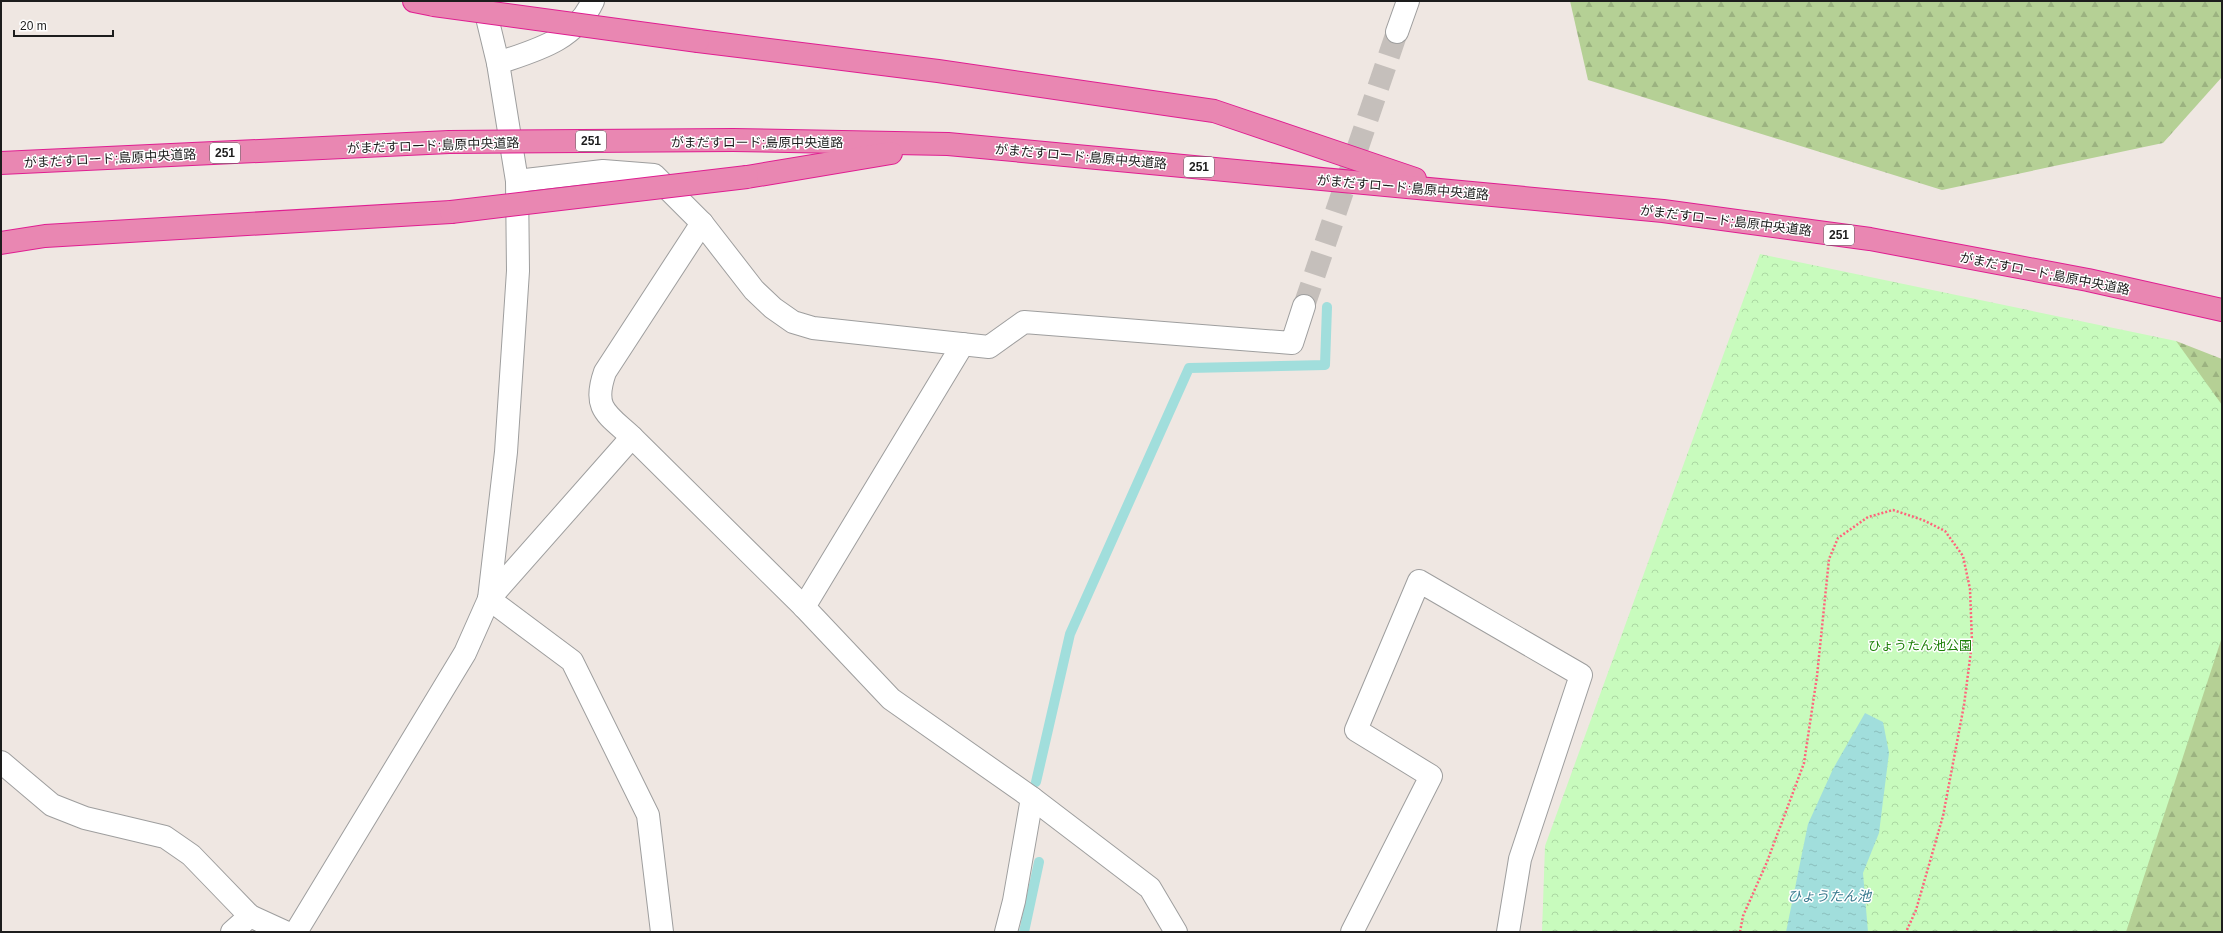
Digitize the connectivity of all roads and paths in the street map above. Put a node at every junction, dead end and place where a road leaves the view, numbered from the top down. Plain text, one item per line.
1 (483, 1) edge
2 (592, 1) edge
3 (1408, 1) edge
4 (424, 3) edge
5 (1397, 32) tunnel mouth
6 (498, 63) junction
7 (948, 144) junction
8 (1, 163) edge
9 (517, 181) junction
10 (1451, 191) junction
11 (702, 223) junction
12 (1, 243) edge
13 (1304, 306) tunnel mouth
14 (2222, 310) edge
15 (963, 344) junction
16 (632, 438) junction
17 (489, 600) junction
18 (804, 607) junction
19 (1, 762) edge
20 (1032, 798) junction
21 (250, 916) junction
22 (232, 932) edge
23 (285, 932) edge
24 (296, 932) edge
25 (662, 932) edge
26 (1006, 932) edge
27 (1176, 932) edge
28 (1352, 932) edge
29 (1508, 932) edge
30 (1740, 932) edge
31 (1906, 932) edge

1 - 6 street
2 - 6 street
3 - 5 street
4 - 10 highway, bridge
6 - 9 street
7 - 8 highway, がまだすロード;島原中央道路 / 251, bridge
7 - 10 highway, がまだすロード;島原中央道路 / 251
7 - 12 highway, bridge
9 - 11 street
9 - 17 street
10 - 14 highway, がまだすロード;島原中央道路 / 251
11 - 15 street
11 - 16 street
13 - 15 street
15 - 18 street
16 - 17 street
16 - 18 street
17 - 24 street
17 - 25 street
18 - 20 street
19 - 21 street
20 - 26 street
20 - 27 street
21 - 22 street
21 - 23 street
28 - 29 street
30 - 31 path

